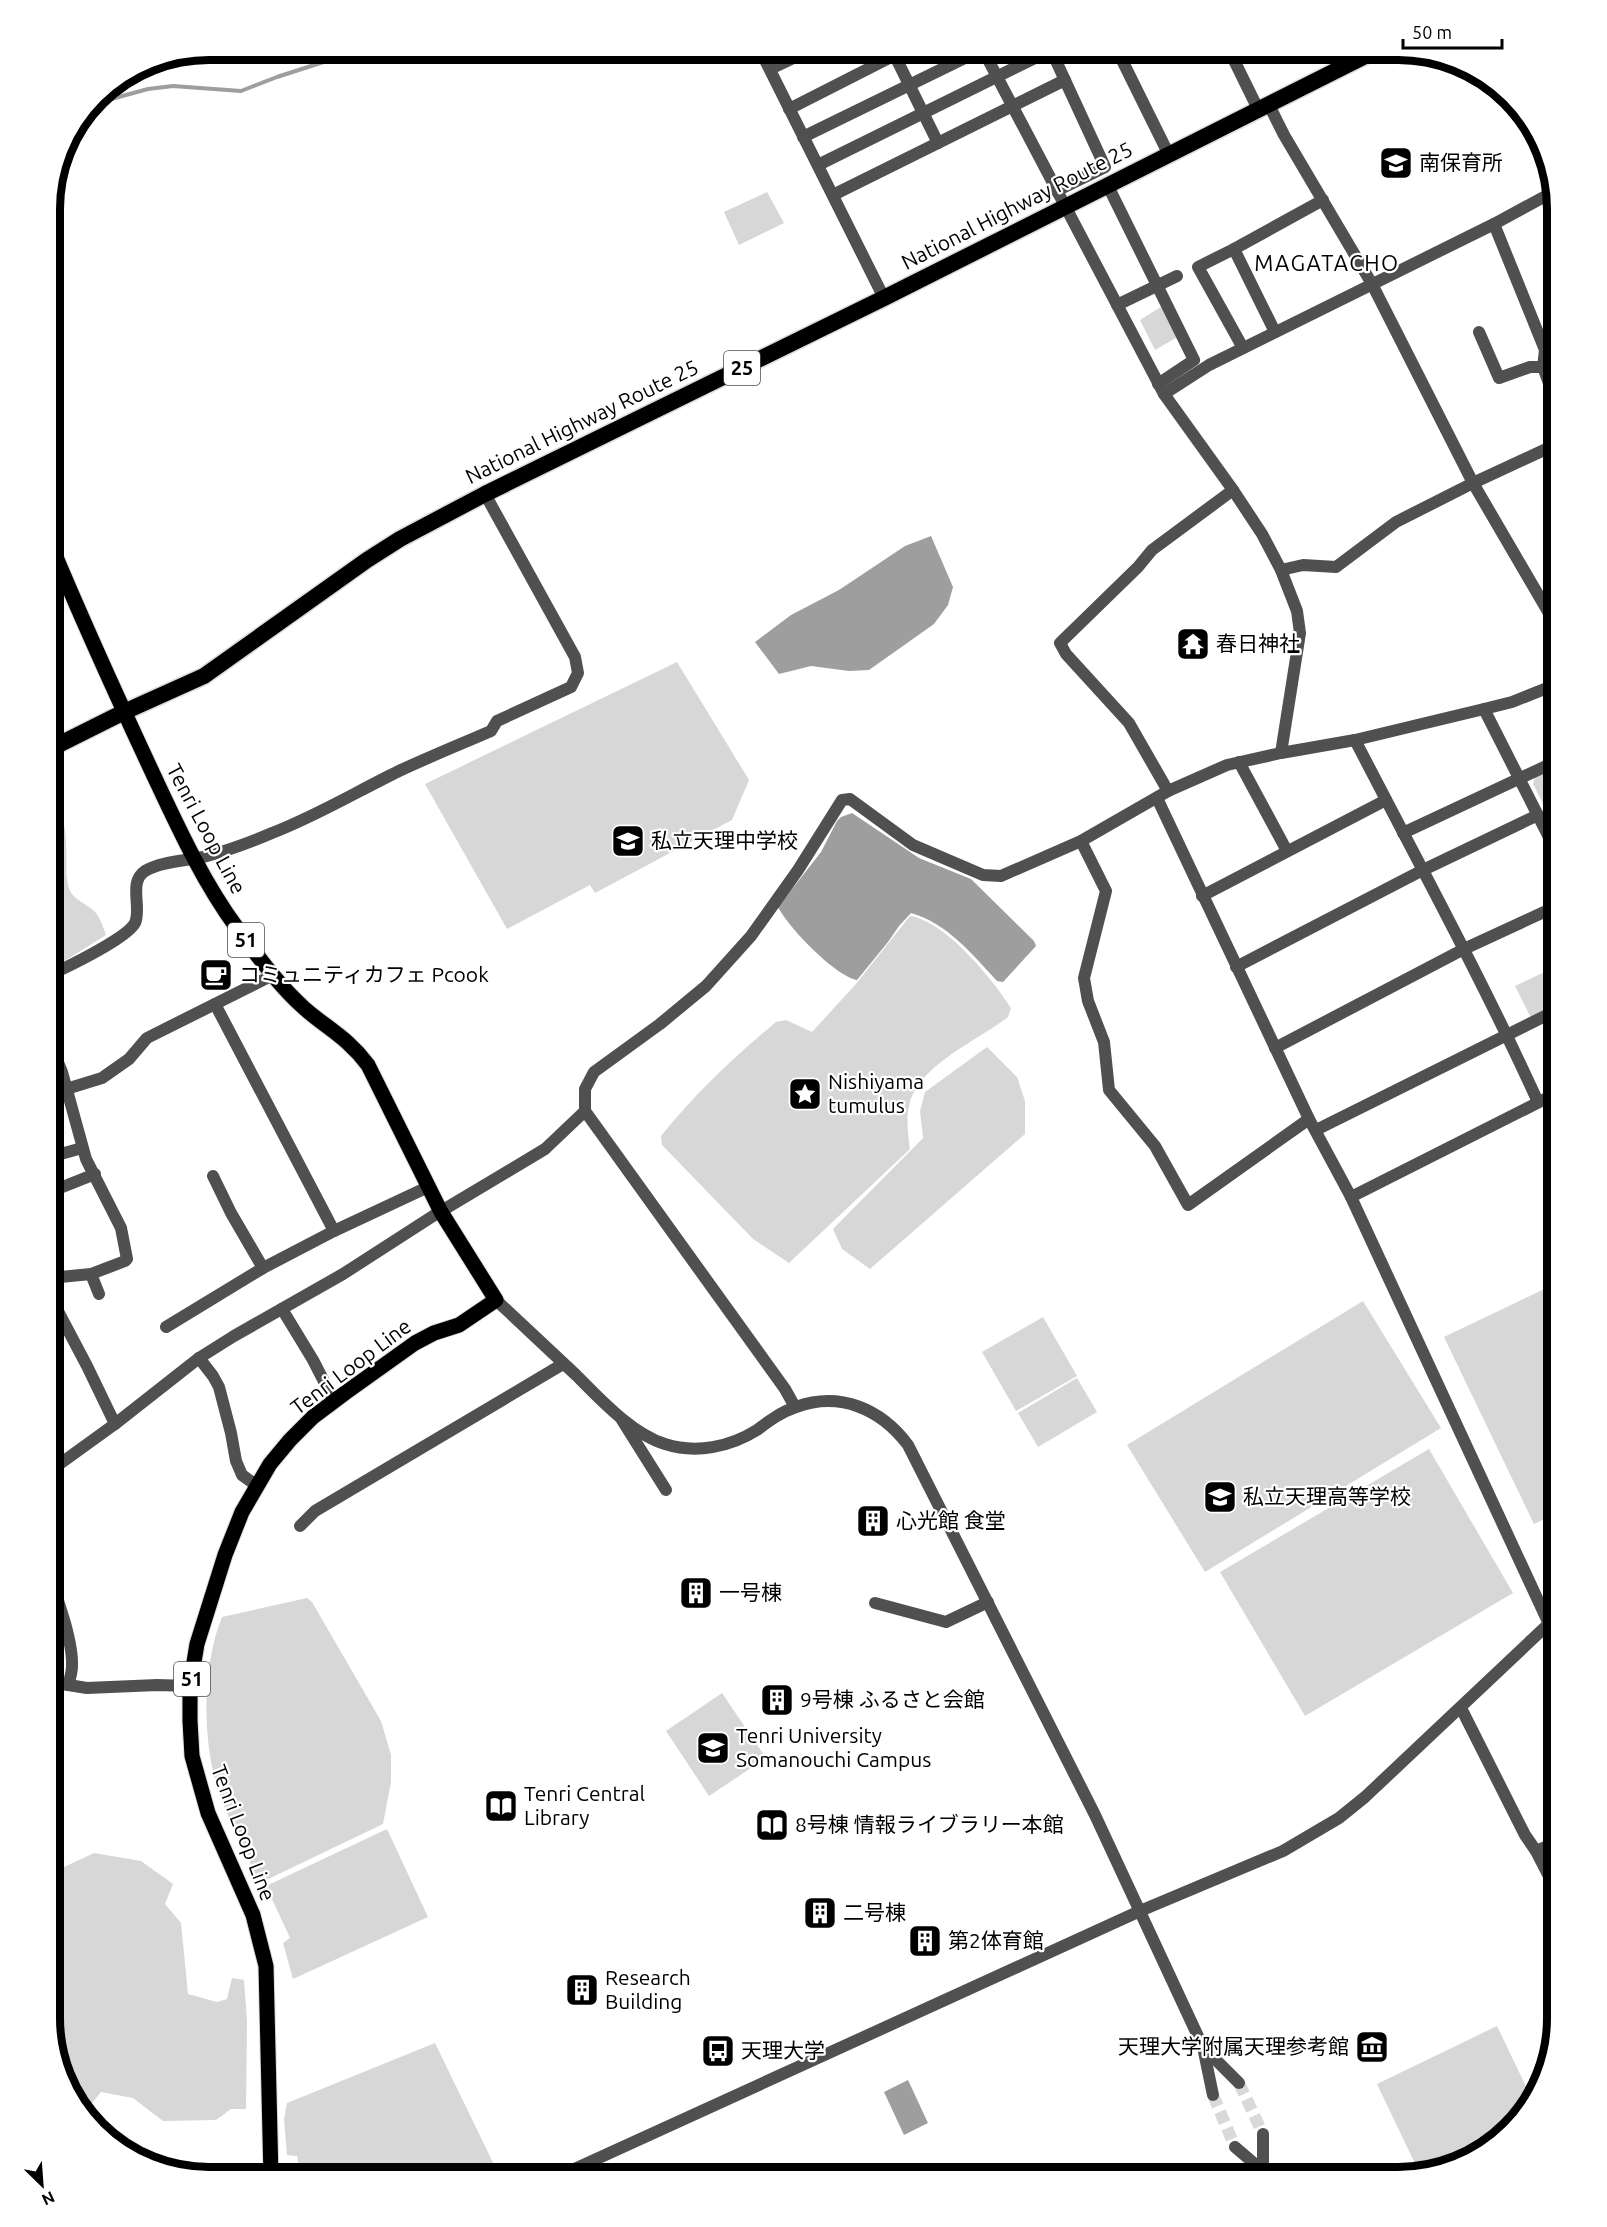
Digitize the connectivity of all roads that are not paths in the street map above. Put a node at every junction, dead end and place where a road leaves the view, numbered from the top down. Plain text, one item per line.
1 (765, 60) edge
2 (789, 60) edge
3 (880, 60) edge
4 (900, 60) edge
5 (962, 60) edge
6 (987, 60) edge
7 (1030, 60) edge
8 (1056, 60) edge
9 (1122, 60) edge
10 (1235, 60) edge
11 (1358, 60) edge
12 (770, 69) junction
13 (996, 76) junction
14 (1065, 80) junction
15 (909, 86) junction
16 (1011, 106) junction
17 (1264, 108) junction
18 (789, 109) junction
19 (923, 113) junction
20 (803, 137) junction
21 (938, 143) junction
22 (1169, 155) junction
23 (818, 165) junction
24 (1108, 186) junction
25 (1056, 191) junction
26 (832, 195) junction
27 (1546, 196) edge
28 (1323, 200) junction
29 (1065, 208) junction
30 (1494, 224) junction
31 (1234, 249) junction
32 (1178, 276) dead end
33 (1372, 284) junction
34 (1157, 286) junction
35 (884, 298) junction
36 (1117, 305) junction
37 (1275, 332) junction
38 (1479, 332) dead end
39 (1243, 348) junction
40 (1543, 367) junction
41 (1547, 378) edge
42 (1161, 389) junction
43 (1547, 449) edge
44 (1473, 483) junction
45 (1233, 490) junction
46 (485, 494) junction
47 (60, 566) edge
48 (1281, 570) junction
49 (1547, 610) edge
50 (1547, 688) edge
51 (1484, 709) junction
52 (124, 712) junction
53 (1355, 740) junction
54 (60, 744) edge
55 (1281, 753) junction
56 (1239, 762) junction
57 (1547, 766) edge
58 (1520, 779) junction
59 (1162, 795) junction
60 (1386, 800) junction
61 (1538, 814) junction
62 (1547, 832) edge
63 (1402, 833) junction
64 (1081, 841) junction
65 (1287, 851) junction
66 (195, 858) junction
67 (1421, 871) junction
68 (1202, 896) junction
69 (1547, 911) edge
70 (1464, 949) junction
71 (1236, 968) junction
72 (60, 970) edge
73 (273, 975) junction
74 (215, 1004) junction
75 (1547, 1015) edge
76 (1507, 1035) junction
77 (1275, 1047) junction
78 (60, 1066) edge
79 (66, 1089) junction
80 (60, 1091) edge
81 (1547, 1098) edge
82 (1538, 1102) junction
83 (585, 1111) junction
84 (1309, 1119) junction
85 (1316, 1130) junction
86 (82, 1148) junction
87 (60, 1154) edge
88 (95, 1174) junction
89 (213, 1176) dead end
90 (428, 1187) junction
91 (60, 1188) edge
92 (1351, 1197) junction
93 (441, 1212) junction
94 (334, 1231) junction
95 (263, 1268) junction
96 (91, 1274) junction
97 (60, 1277) edge
98 (99, 1294) dead end
99 (496, 1300) junction
100 (282, 1309) junction
101 (60, 1315) edge
102 (166, 1327) dead end
103 (199, 1358) junction
104 (563, 1364) junction
105 (334, 1401) junction
106 (795, 1407) junction
107 (618, 1414) junction
108 (115, 1424) junction
109 (60, 1464) edge
110 (256, 1485) junction
111 (666, 1490) dead end
112 (300, 1526) dead end
113 (988, 1602) junction
114 (875, 1603) dead end
115 (60, 1606) edge
116 (1547, 1607) edge
117 (1547, 1626) edge
118 (60, 1685) edge
119 (68, 1685) junction
120 (190, 1686) junction
121 (1461, 1708) junction
122 (1547, 1846) edge
123 (1536, 1851) junction
124 (1547, 1872) edge
125 (1140, 1911) junction
126 (1203, 2047) junction
127 (1239, 2083) tunnel mouth
128 (1213, 2095) tunnel mouth
129 (1263, 2133) tunnel mouth
130 (1235, 2147) tunnel mouth
131 (271, 2167) edge
132 (579, 2167) edge
133 (1257, 2167) edge
134 (1265, 2167) edge

1 - 12 street
2 - 12 street
3 - 18 street
4 - 15 street
5 - 15 street
6 - 13 street
7 - 13 street
8 - 14 street
9 - 22 street
10 - 17 street
11 - 17 highway, National Highway Route 25 / 25
12 - 18 street
13 - 16 street
13 - 19 street
14 - 16 street
14 - 25 street
15 - 19 street
15 - 20 street
16 - 21 street
16 - 25 street
17 - 22 highway, National Highway Route 25 / 25
17 - 28 street
18 - 20 street
19 - 21 street
19 - 23 street
20 - 23 street
21 - 26 street
22 - 24 highway, National Highway Route 25 / 25
23 - 26 street
24 - 29 highway, National Highway Route 25 / 25
24 - 34 street
25 - 29 street
26 - 35 street
27 - 30 street
28 - 31 street
28 - 33 street
29 - 35 highway, National Highway Route 25 / 25
29 - 36 street
30 - 33 street
30 - 40 street
31 - 37 street
31 - 39 street
32 - 34 street
33 - 37 street
33 - 44 street
34 - 36 street
34 - 42 street
35 - 46 highway, National Highway Route 25 / 25
36 - 42 street
37 - 39 street
38 - 40 street
39 - 42 street
40 - 41 street
42 - 45 street
43 - 44 street
44 - 48 street
44 - 49 street
45 - 48 street
45 - 59 street
46 - 52 highway, National Highway Route 25 / 25
46 - 66 street
47 - 52 main road, Tenri Loop Line / 51
48 - 55 street
50 - 51 street
51 - 53 street
51 - 58 street
52 - 54 highway, National Highway Route 25 / 25
52 - 66 main road, Tenri Loop Line / 51
53 - 55 street
53 - 60 street
55 - 56 street
56 - 59 street
56 - 65 street
57 - 58 street
58 - 61 street
58 - 63 street
59 - 64 street
59 - 68 street
60 - 63 street
60 - 65 street
61 - 62 street
61 - 67 street
63 - 67 street
64 - 83 street
64 - 84 street
65 - 68 street
66 - 72 street
66 - 73 main road, Tenri Loop Line / 51
67 - 70 street
67 - 71 street
68 - 71 street
69 - 70 street
70 - 76 street
70 - 77 street
71 - 77 street
73 - 74 street
73 - 90 main road, Tenri Loop Line / 51
74 - 79 street
74 - 94 street
75 - 76 street
76 - 82 street
76 - 85 street
77 - 84 street
78 - 79 street
79 - 80 street
79 - 86 street
81 - 82 street
82 - 92 street
83 - 93 street
83 - 106 street
84 - 85 street
85 - 92 street
86 - 87 street
86 - 88 street
88 - 91 street
88 - 96 street
89 - 95 street
90 - 93 main road, Tenri Loop Line / 51
90 - 94 street
92 - 116 street
93 - 99 main road, Tenri Loop Line / 51
93 - 100 street
94 - 95 street
95 - 102 street
96 - 97 street
96 - 98 street
99 - 104 street
99 - 105 main road, Tenri Loop Line / 51
100 - 103 street
100 - 105 street
101 - 108 street
103 - 108 street
103 - 110 street
104 - 107 street
104 - 112 street
105 - 110 main road, Tenri Loop Line / 51
106 - 107 street
106 - 113 street
107 - 111 street
108 - 109 street
110 - 120 main road, Tenri Loop Line / 51
113 - 114 street
113 - 125 street
115 - 119 street
117 - 121 street
118 - 119 street
119 - 120 street
120 - 131 main road, Tenri Loop Line / 51
121 - 123 street
121 - 125 street
122 - 123 street
123 - 124 street
125 - 126 street
125 - 132 street
126 - 127 street
126 - 128 street
129 - 134 street
130 - 133 street

